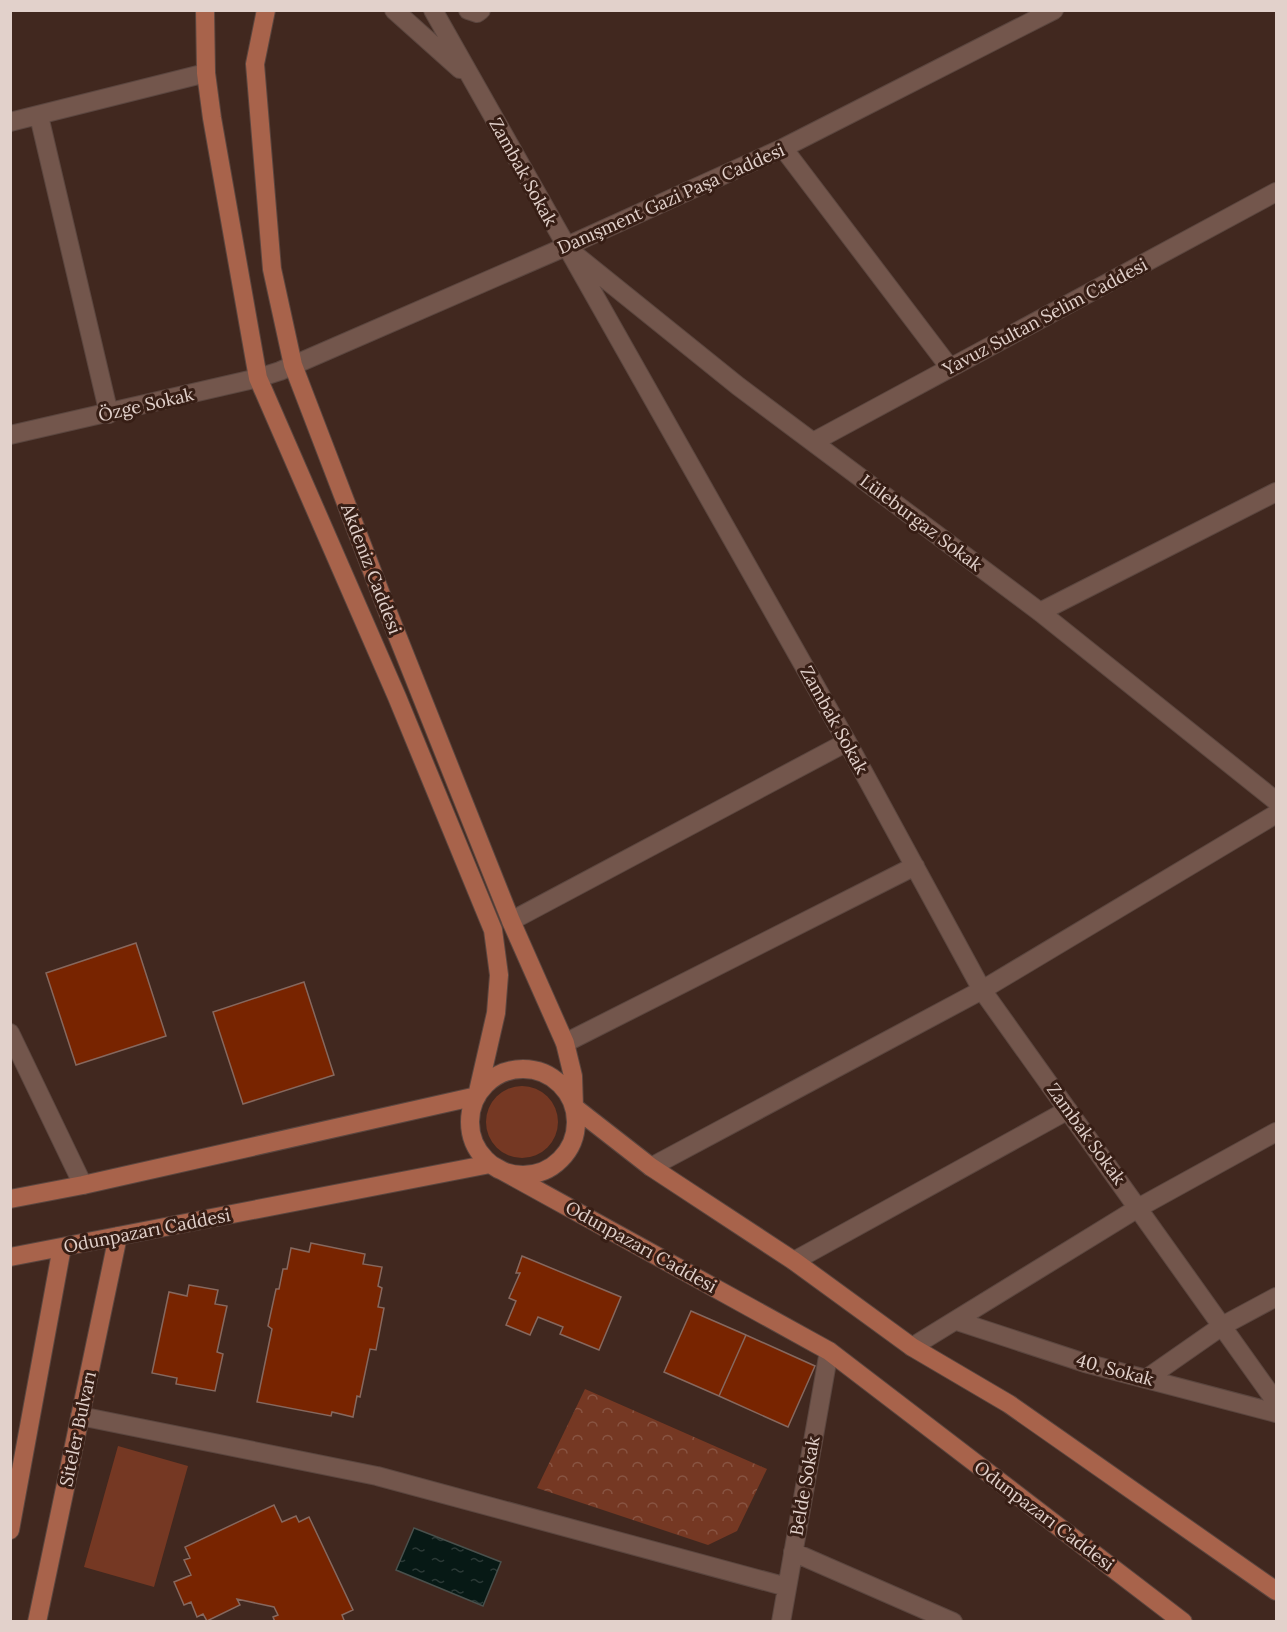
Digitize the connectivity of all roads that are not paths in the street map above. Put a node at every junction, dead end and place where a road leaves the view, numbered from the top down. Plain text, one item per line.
1 (205, 10) edge
2 (266, 10) edge
3 (394, 10) edge
4 (433, 10) edge
5 (468, 10) edge
6 (481, 10) edge
7 (1054, 10) edge
8 (206, 73) junction
9 (471, 79) junction
10 (39, 116) junction
11 (10, 122) edge
12 (783, 148) junction
13 (1276, 192) edge
14 (565, 247) junction
15 (287, 368) junction
16 (950, 368) junction
17 (258, 378) junction
18 (109, 414) junction
19 (10, 435) edge
20 (813, 442) junction
21 (1276, 492) edge
22 (1040, 612) junction
23 (847, 742) junction
24 (1276, 801) edge
25 (1276, 814) edge
26 (915, 866) junction
27 (511, 921) junction
28 (982, 990) junction
29 (10, 1033) edge
30 (565, 1043) junction
31 (477, 1096) junction
32 (574, 1107) junction
33 (1068, 1110) junction
34 (1276, 1132) edge
35 (490, 1164) junction
36 (651, 1167) junction
37 (83, 1185) junction
38 (10, 1199) edge
39 (1138, 1208) junction
40 (118, 1236) junction
41 (62, 1247) junction
42 (10, 1257) edge
43 (794, 1262) junction
44 (1276, 1297) edge
45 (957, 1321) junction
46 (1222, 1326) junction
47 (912, 1347) junction
48 (829, 1351) junction
49 (1146, 1379) junction
50 (1276, 1402) edge
51 (1276, 1413) edge
52 (80, 1416) junction
53 (10, 1530) edge
54 (793, 1552) junction
55 (787, 1587) junction
56 (1276, 1591) edge
57 (37, 1621) edge
58 (781, 1622) edge
59 (952, 1622) edge
60 (1183, 1622) edge

1 - 8 main road, Akdeniz Caddesi
2 - 15 main road, Akdeniz Caddesi
3 - 9 street
4 - 9 street, Zambak Sokak
5 - 6 street
7 - 12 street, Danışment Gazi Paşa Caddesi
8 - 10 street
8 - 17 main road, Akdeniz Caddesi
9 - 14 street, Zambak Sokak
10 - 11 street
10 - 18 street
12 - 14 street, Danışment Gazi Paşa Caddesi
12 - 16 street
13 - 16 street, Yavuz Sultan Selim Caddesi
14 - 15 street, Danışment Gazi Paşa Caddesi
14 - 20 street, Lüleburgaz Sokak
14 - 23 street, Zambak Sokak
15 - 17 street, Özge Sokak
15 - 27 main road, Akdeniz Caddesi
16 - 20 street, Yavuz Sultan Selim Caddesi
17 - 18 street, Özge Sokak
17 - 31 main road, Akdeniz Caddesi
18 - 19 street, Özge Sokak
20 - 22 street, Lüleburgaz Sokak
21 - 22 street
22 - 24 street, Lüleburgaz Sokak
23 - 26 street, Zambak Sokak
23 - 27 street
25 - 28 street
26 - 28 street, Zambak Sokak
26 - 30 street
27 - 30 main road, Akdeniz Caddesi
28 - 33 street, Zambak Sokak
28 - 36 street
29 - 37 street
30 - 32 main road, Akdeniz Caddesi
31 - 32 main road
31 - 35 main road
31 - 37 main road
32 - 35 main road
32 - 36 main road
33 - 39 street, Zambak Sokak
33 - 43 street
34 - 39 street
35 - 40 main road, Odunpazarı Caddesi
35 - 48 main road, Odunpazarı Caddesi
36 - 43 main road
37 - 38 main road
39 - 45 street
39 - 46 street, Zambak Sokak
40 - 41 main road, Odunpazarı Caddesi
40 - 52 main road, Siteler Bulvarı
41 - 42 main road, Odunpazarı Caddesi
41 - 53 main road
43 - 47 main road
44 - 46 street
45 - 47 street
45 - 49 street, 40. Sokak
46 - 49 street
46 - 50 street, Zambak Sokak
47 - 56 main road
48 - 54 street, Belde Sokak
48 - 60 main road, Odunpazarı Caddesi
49 - 51 street, 40. Sokak
52 - 55 street
52 - 57 main road, Siteler Bulvarı
54 - 55 street, Belde Sokak
54 - 59 street
55 - 58 street, Belde Sokak

